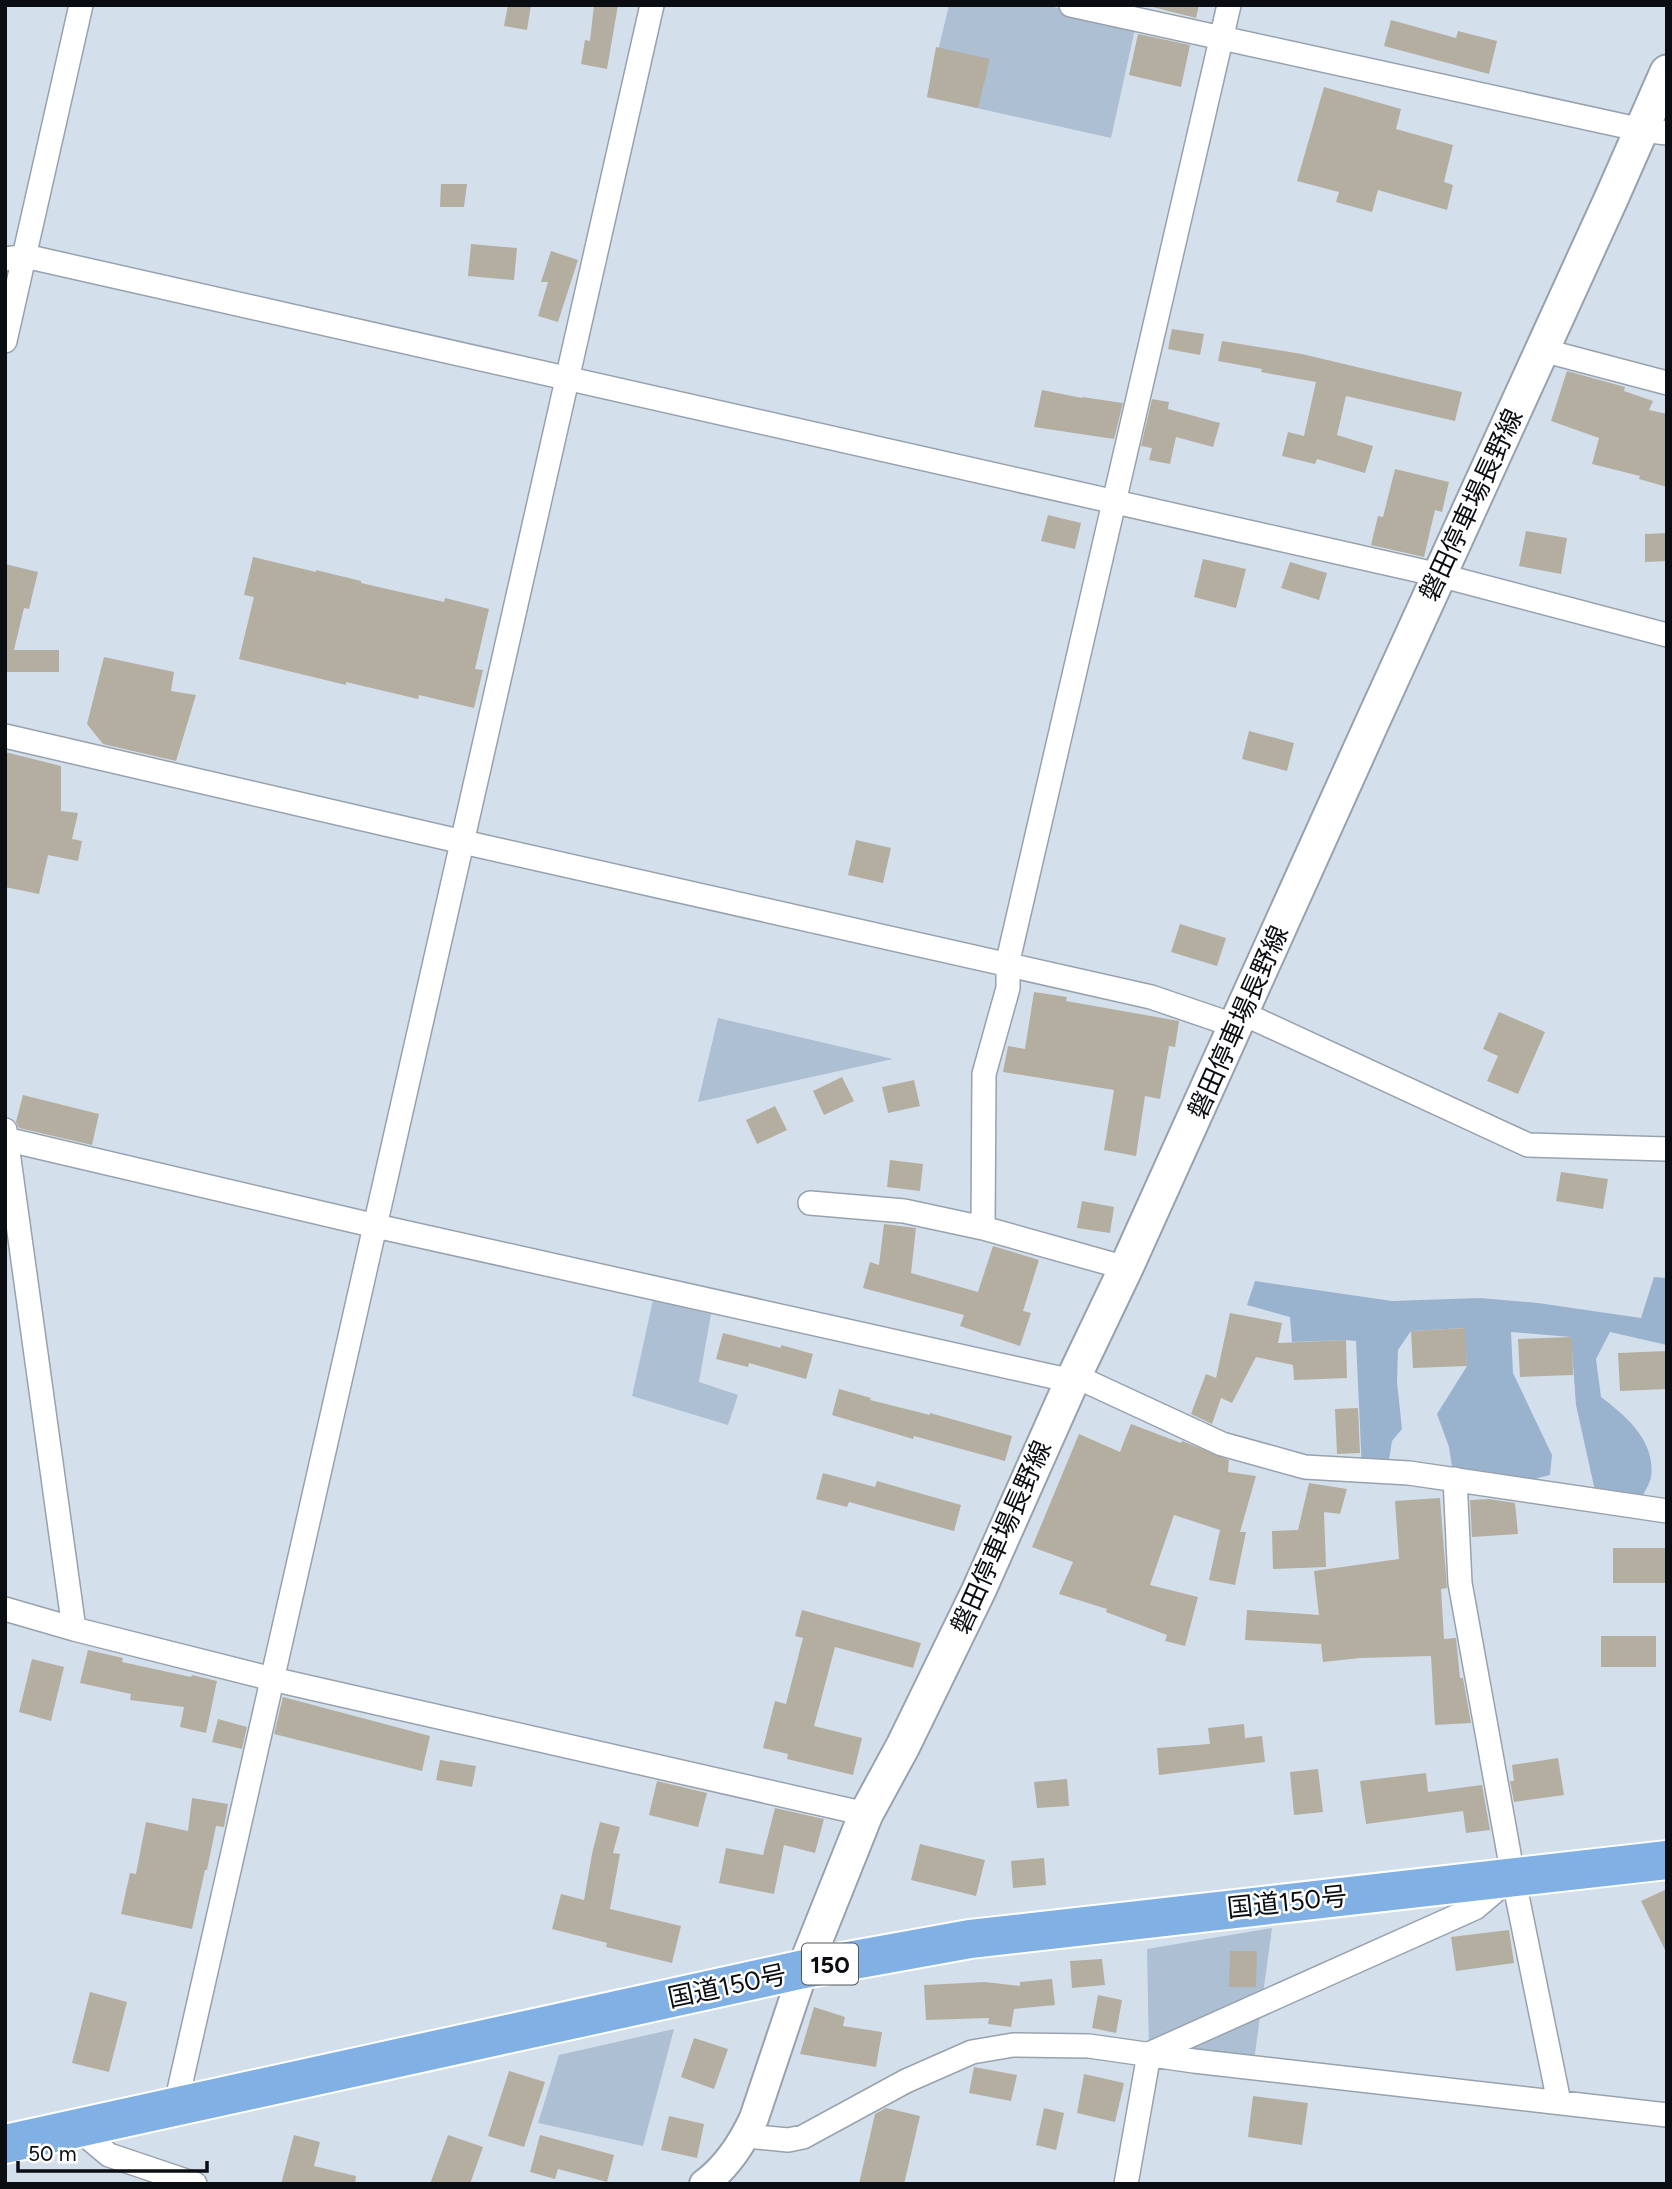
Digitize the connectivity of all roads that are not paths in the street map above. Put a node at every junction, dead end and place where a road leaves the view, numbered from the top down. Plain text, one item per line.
1 (81, 5) edge
2 (652, 5) edge
3 (1071, 5) edge
4 (1229, 5) edge
5 (1221, 39) junction
6 (1667, 72) edge
7 (1654, 132) edge
8 (15, 257) edge
9 (5, 341) edge
10 (1542, 350) junction
11 (569, 378) junction
12 (1667, 383) edge
13 (1115, 503) junction
14 (1439, 576) junction
15 (1667, 635) edge
16 (5, 736) edge
17 (463, 842) junction
18 (1007, 964) junction
19 (1239, 1020) junction
20 (5, 1130) edge
21 (6, 1139) edge
22 (1667, 1149) edge
23 (810, 1203) dead end
24 (376, 1226) junction
25 (983, 1228) junction
26 (1126, 1268) junction
27 (1073, 1378) junction
28 (1455, 1479) junction
29 (1667, 1511) edge
30 (5, 1609) edge
31 (74, 1629) junction
32 (272, 1679) junction
33 (866, 1814) junction
34 (1667, 1860) edge
35 (1513, 1876) junction
36 (804, 1969) junction
37 (1149, 2054) junction
38 (1559, 2102) junction
39 (175, 2108) junction
40 (1667, 2115) edge
41 (78, 2129) junction
42 (746, 2136) junction
43 (5, 2144) edge
44 (705, 2183) edge
45 (195, 2184) edge
46 (1126, 2184) edge

1 - 8 street
2 - 11 street
3 - 5 street
4 - 5 street
5 - 7 street
5 - 13 street
6 - 7 main road, 磐田停車場長野線
7 - 10 main road, 磐田停車場長野線
8 - 9 street
8 - 11 street
10 - 12 street
10 - 14 main road, 磐田停車場長野線
11 - 13 street
11 - 17 street
13 - 14 street
13 - 18 street
14 - 15 street
14 - 19 main road, 磐田停車場長野線
16 - 17 street
17 - 18 street
17 - 24 street
18 - 19 street
18 - 25 street
19 - 22 street
19 - 26 main road, 磐田停車場長野線
20 - 21 street
21 - 24 street
21 - 31 street
23 - 25 street
24 - 27 street
24 - 32 street
25 - 26 street
26 - 27 main road, 磐田停車場長野線
27 - 28 street
27 - 33 main road, 磐田停車場長野線
28 - 29 street
28 - 35 street
30 - 31 street
31 - 32 street
32 - 33 street
32 - 39 street
33 - 36 main road, 磐田停車場長野線
34 - 35 highway, 国道150号 / 150
35 - 36 highway, 国道150号 / 150
35 - 37 street
35 - 38 street
36 - 39 highway, 国道150号 / 150
36 - 42 street
37 - 38 street
37 - 42 street
37 - 46 street
38 - 40 street
39 - 41 highway, 国道150号 / 150
41 - 43 highway, 国道150号 / 150
41 - 45 street
42 - 44 street

